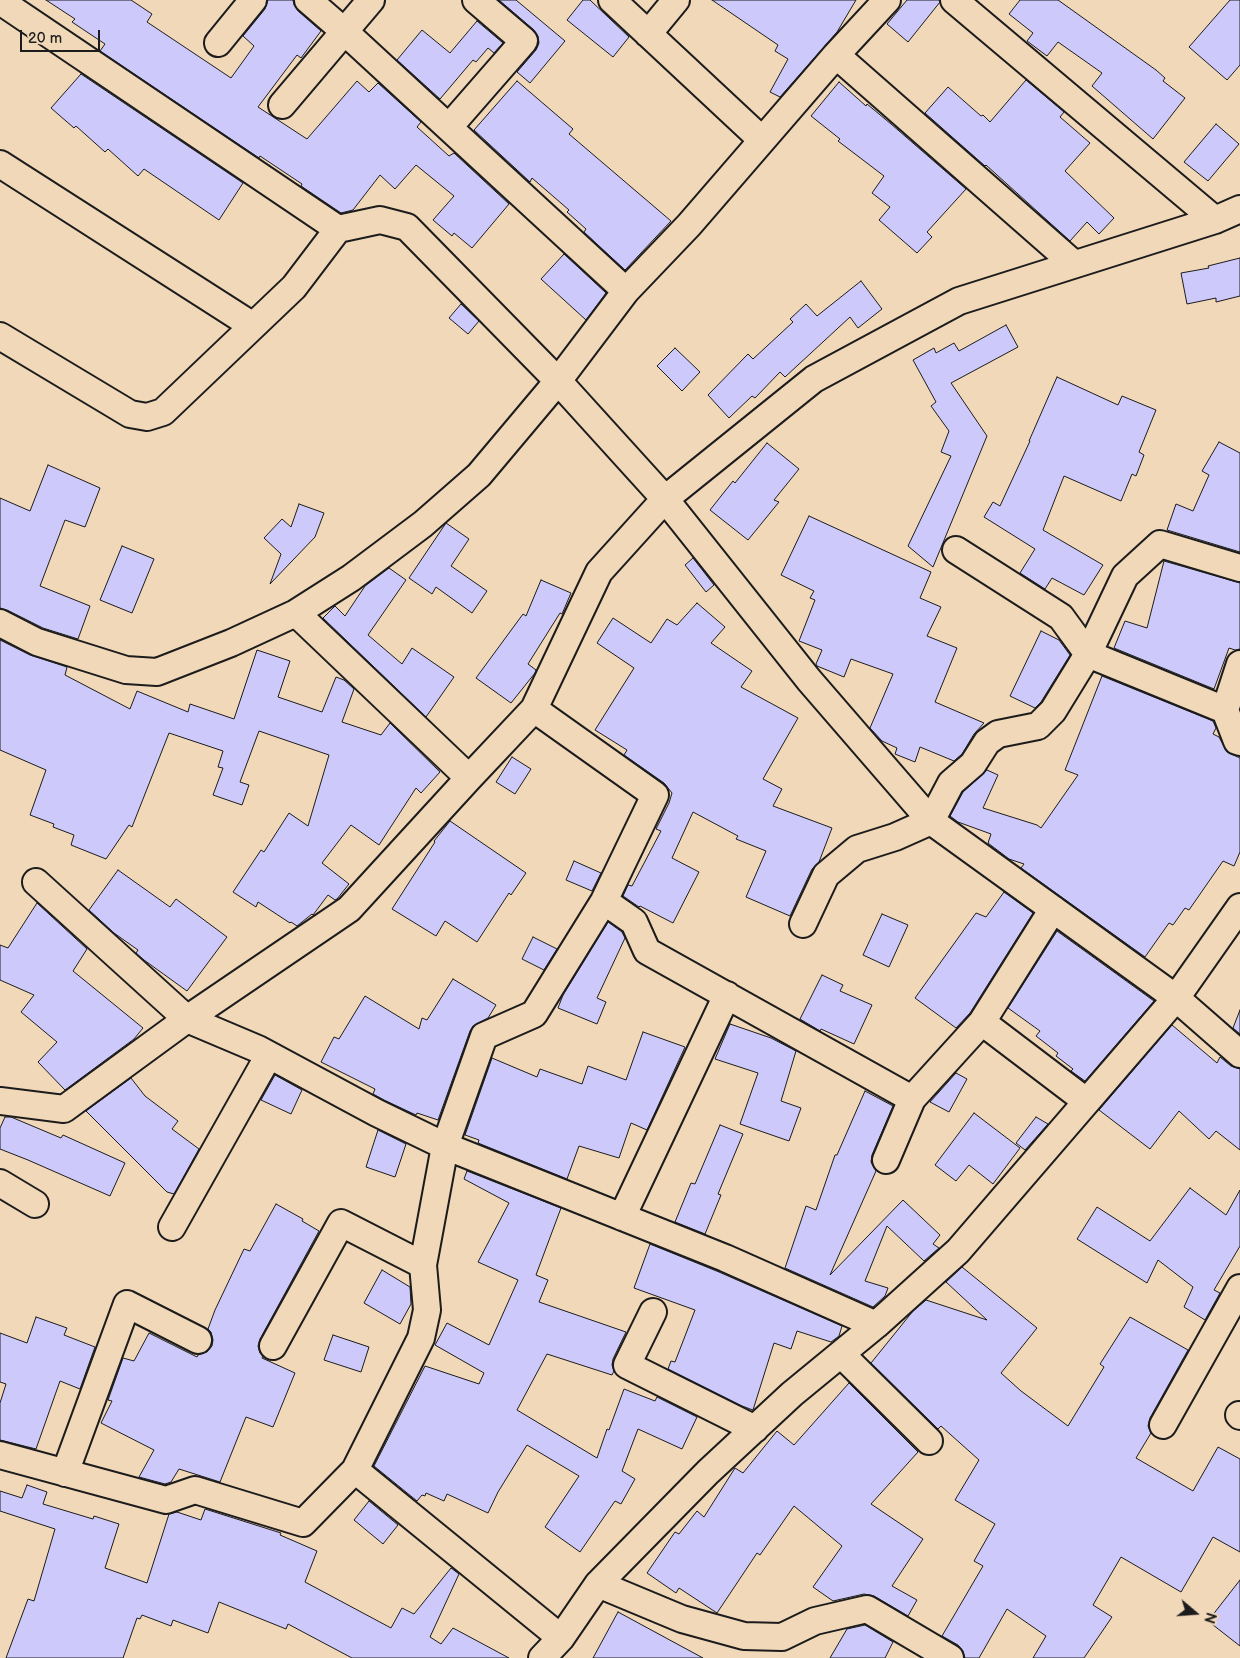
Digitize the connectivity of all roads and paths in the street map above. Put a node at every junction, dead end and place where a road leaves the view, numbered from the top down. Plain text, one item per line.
1 (253, 0) edge
2 (308, 0) edge
3 (371, 0) edge
4 (476, 0) edge
5 (612, 0) edge
6 (676, 0) edge
7 (887, 0) edge
8 (954, 0) edge
9 (0, 1) edge
10 (345, 32) junction
11 (648, 34) junction
12 (218, 44) dead end
13 (836, 54) junction
14 (282, 105) dead end
15 (449, 127) junction
16 (762, 140) junction
17 (0, 164) edge
18 (1240, 209) edge
19 (1215, 220) junction
20 (338, 229) junction
21 (1074, 264) junction
22 (626, 291) junction
23 (254, 326) junction
24 (0, 336) edge
25 (558, 381) junction
26 (665, 498) junction
27 (956, 550) dead end
28 (1240, 568) edge
29 (296, 613) junction
30 (0, 624) edge
31 (1088, 654) junction
32 (1240, 664) edge
33 (534, 709) junction
34 (1225, 710) junction
35 (1240, 742) edge
36 (469, 778) junction
37 (931, 821) junction
38 (36, 882) dead end
39 (604, 901) junction
40 (1240, 907) edge
41 (1053, 909) junction
42 (803, 924) dead end
43 (727, 995) junction
44 (1176, 998) junction
45 (187, 1019) junction
46 (982, 1022) junction
47 (1240, 1054) edge
48 (269, 1055) junction
49 (912, 1099) junction
50 (1086, 1101) junction
51 (3, 1107) edge
52 (445, 1146) junction
53 (886, 1160) dead end
54 (0, 1183) edge
55 (35, 1204) dead end
56 (622, 1218) junction
57 (172, 1227) dead end
58 (422, 1265) junction
59 (1240, 1288) edge
60 (652, 1312) dead end
61 (876, 1325) junction
62 (198, 1340) dead end
63 (273, 1346) dead end
64 (841, 1354) junction
65 (1163, 1425) dead end
66 (755, 1429) junction
67 (930, 1441) dead end
68 (0, 1455) edge
69 (355, 1470) junction
70 (66, 1473) junction
71 (598, 1584) junction
72 (561, 1638) junction
73 (779, 1648) edge
74 (542, 1658) edge
75 (950, 1658) edge

1 - 12 street
2 - 10 street
3 - 10 street
4 - 15 street
5 - 11 street
6 - 11 street
7 - 13 street
8 - 19 street
9 - 20 street
10 - 14 street
10 - 15 street
11 - 16 street
13 - 16 street
13 - 21 street
15 - 22 street
16 - 22 street
17 - 23 street
18 - 19 street
19 - 21 street
20 - 23 street
20 - 25 street
21 - 26 street
22 - 25 street
23 - 24 street
25 - 26 street
25 - 29 street
26 - 33 street
26 - 37 street
27 - 31 street
28 - 31 street
29 - 30 street
29 - 36 street
31 - 34 street
31 - 37 street
32 - 34 street
33 - 36 street
33 - 39 street
34 - 35 street
36 - 45 street
37 - 41 street
37 - 42 street
38 - 45 street
39 - 43 street
39 - 52 street
40 - 44 street
41 - 44 street
41 - 46 street
43 - 49 street
43 - 56 street
44 - 47 street
44 - 50 street
45 - 48 street
45 - 51 street
46 - 49 street
46 - 50 street
48 - 52 street
48 - 57 street
49 - 53 street
50 - 61 street
52 - 56 street
52 - 58 street
54 - 55 street
56 - 61 street
58 - 63 street
58 - 69 street
59 - 65 street
60 - 66 street
61 - 64 street
62 - 70 street
64 - 66 street
64 - 67 street
66 - 71 street
68 - 70 street
69 - 70 street
69 - 72 street
71 - 72 street
71 - 73 street
72 - 74 street
73 - 75 street

